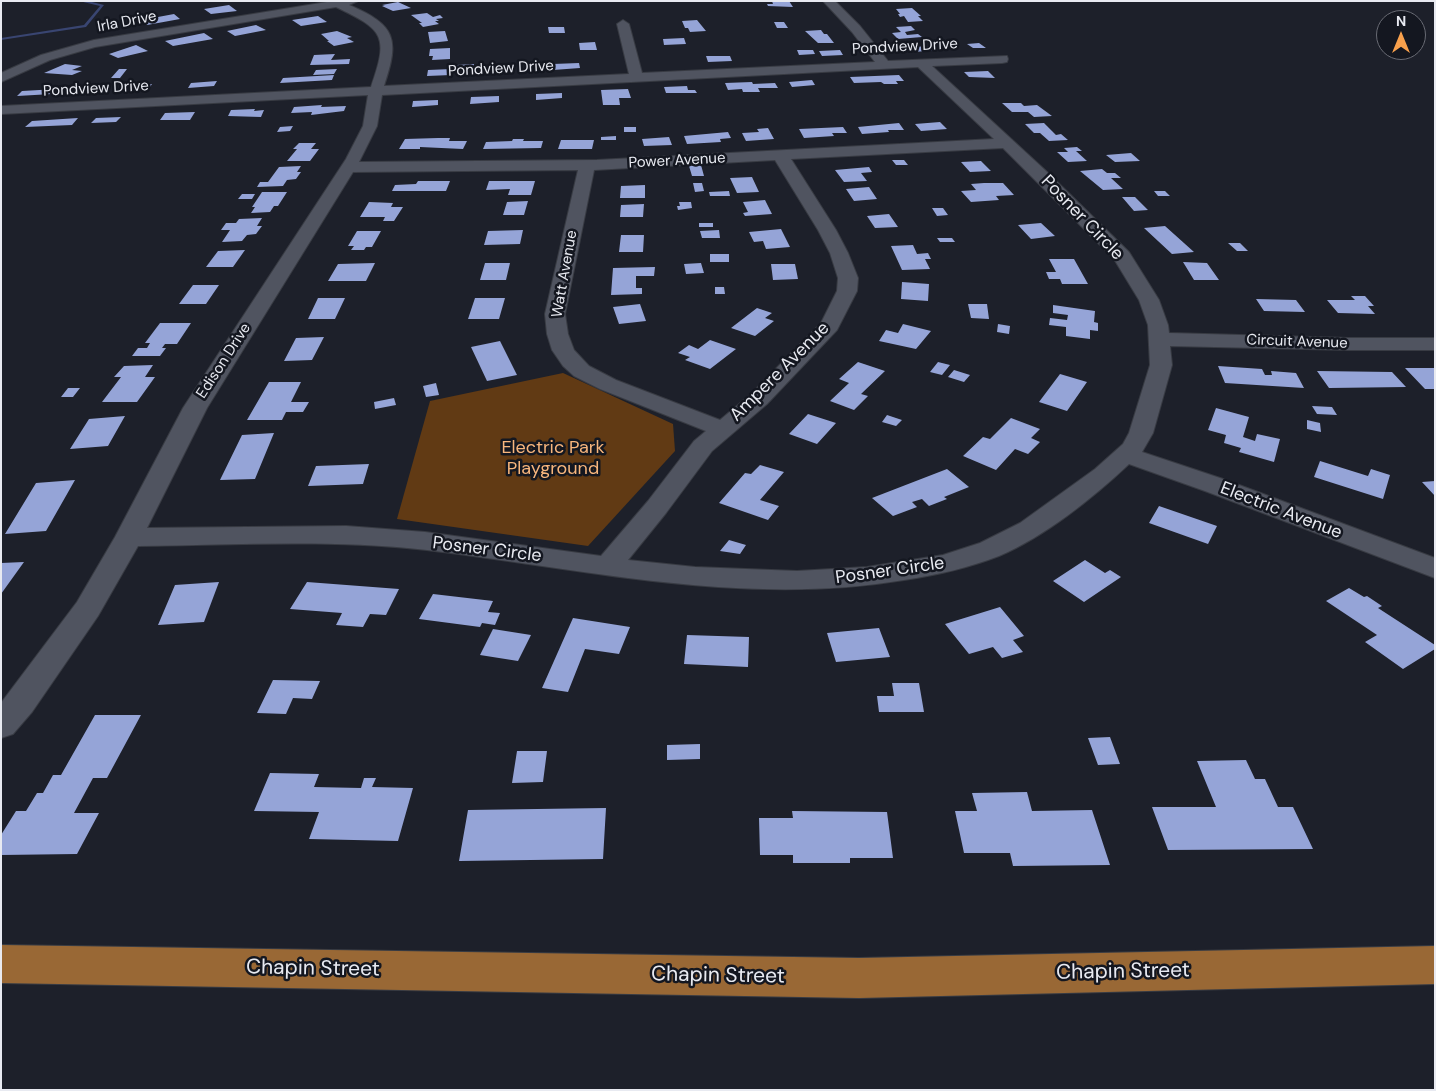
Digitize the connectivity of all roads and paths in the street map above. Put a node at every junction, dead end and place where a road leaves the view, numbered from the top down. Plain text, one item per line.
1 (353, 1) edge
2 (828, 1) edge
3 (338, 4) junction
4 (623, 24) dead end
5 (1002, 59) dead end
6 (921, 63) junction
7 (885, 65) junction
8 (1, 78) edge
9 (637, 78) junction
10 (376, 92) junction
11 (1, 110) edge
12 (1005, 143) junction
13 (780, 155) junction
14 (587, 166) junction
15 (348, 167) junction
16 (1160, 339) junction
17 (1435, 344) edge
18 (723, 429) junction
19 (1126, 455) junction
20 (129, 537) junction
21 (608, 566) junction
22 (1435, 569) edge
23 (1, 725) edge
24 (1, 964) edge
25 (1435, 965) edge

1 - 3 street, Irla Drive
2 - 7 street
3 - 8 street, Irla Drive
3 - 10 street, Edison Drive
4 - 9 street
5 - 6 street, Pondview Drive
6 - 7 street, Pondview Drive
6 - 12 street, Posner Circle
7 - 9 street, Pondview Drive
9 - 10 street, Pondview Drive
10 - 11 street, Pondview Drive
10 - 15 street, Edison Drive
12 - 13 street, Power Avenue
12 - 16 street, Posner Circle
13 - 14 street, Power Avenue
13 - 18 street, Ampere Avenue
14 - 15 street, Power Avenue
14 - 18 street, Watt Avenue
15 - 20 street, Edison Drive
16 - 17 street, Circuit Avenue
16 - 19 street, Posner Circle
18 - 21 street, Ampere Avenue
19 - 21 street, Posner Circle
19 - 22 street, Electric Avenue
20 - 21 street, Posner Circle
20 - 23 street, Edison Drive
24 - 25 main road, Chapin Street

